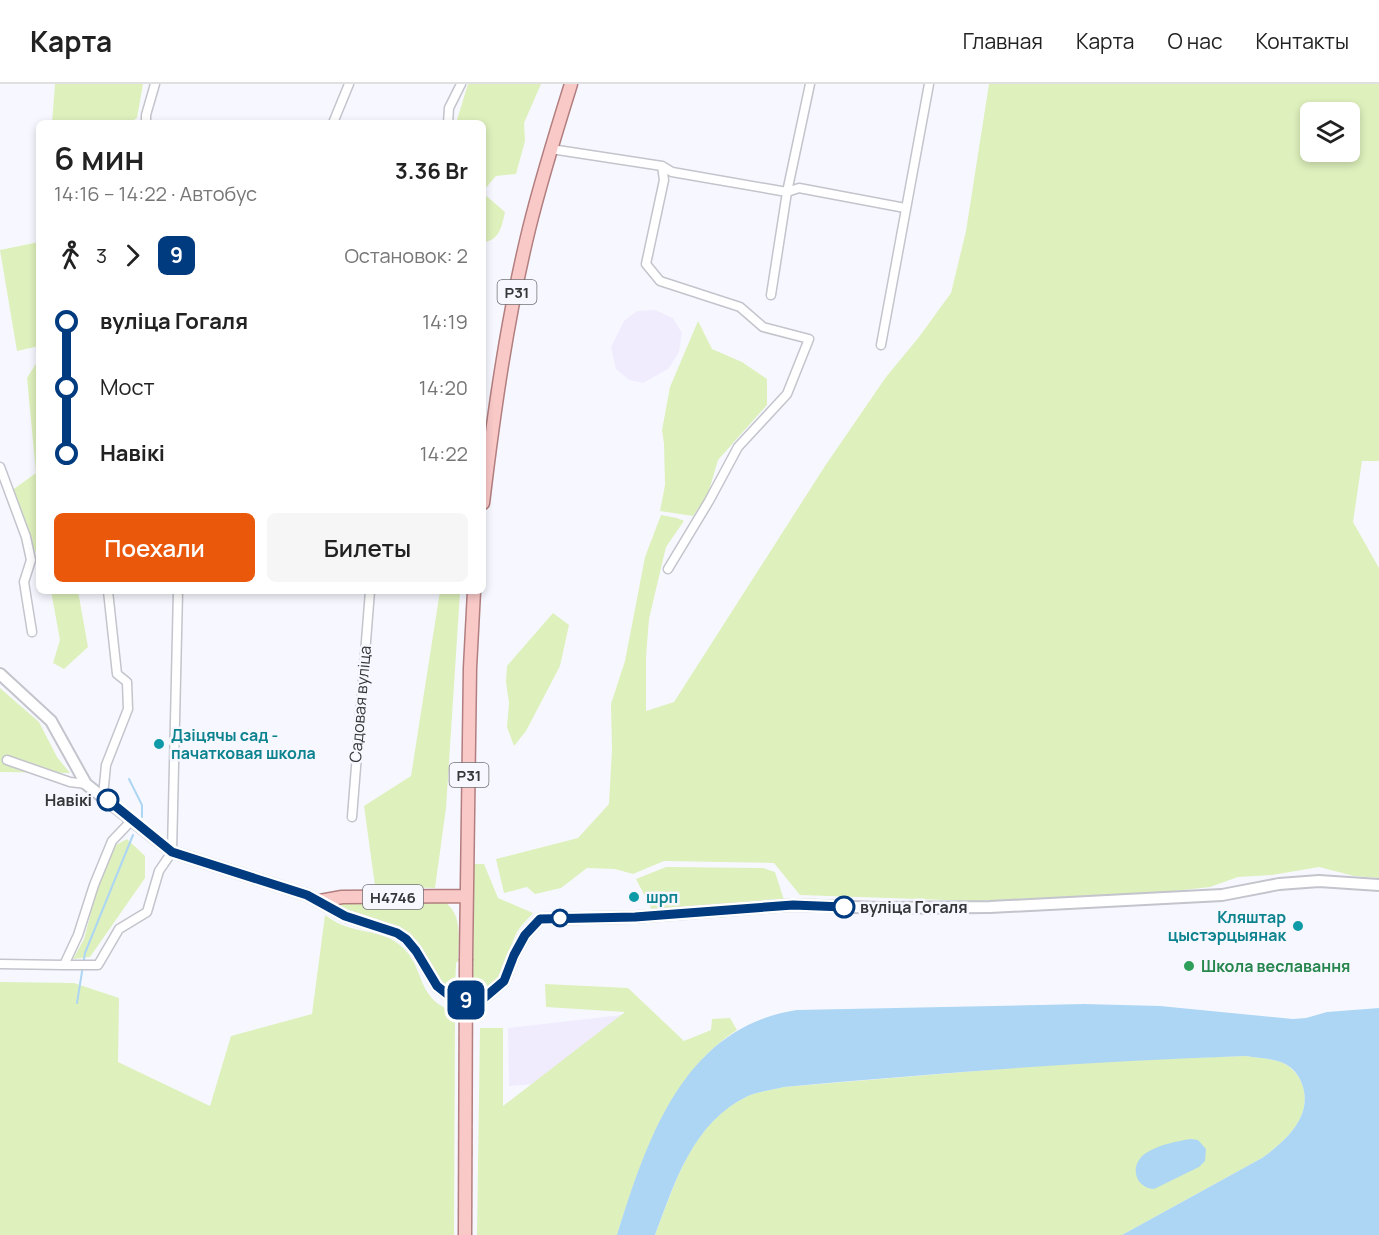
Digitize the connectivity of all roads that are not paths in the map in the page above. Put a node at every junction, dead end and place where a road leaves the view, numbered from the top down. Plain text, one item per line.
1 (155, 84) edge
2 (349, 84) edge
3 (460, 84) edge
4 (571, 84) edge
5 (810, 84) edge
6 (929, 84) edge
7 (146, 120) edge
8 (334, 120) edge
9 (448, 120) edge
10 (551, 149) junction
11 (662, 166) junction
12 (787, 192) junction
13 (905, 208) junction
14 (771, 295) dead end
15 (881, 345) dead end
16 (0, 467) edge
17 (486, 479) edge
18 (5, 494) edge
19 (668, 569) dead end
20 (108, 594) edge
21 (178, 594) edge
22 (370, 594) edge
23 (474, 594) edge
24 (32, 632) dead end
25 (0, 674) edge
26 (7, 759) dead end
27 (86, 784) junction
28 (103, 795) junction
29 (352, 817) dead end
30 (132, 819) junction
31 (172, 852) junction
32 (1379, 885) edge
33 (467, 896) junction
34 (320, 901) junction
35 (0, 964) edge
36 (64, 965) junction
37 (465, 1235) edge

1 - 7 street
2 - 8 street
3 - 9 street
4 - 10 main road, Р31
5 - 12 street
6 - 13 street
10 - 11 street
10 - 17 main road, Р31
11 - 12 street
11 - 19 street
12 - 13 street
12 - 14 street
13 - 15 street
16 - 18 street
18 - 24 street
20 - 28 street
21 - 31 street
22 - 29 street, Садовая вуліца
23 - 33 main road, Р31
25 - 27 street, Н4746
26 - 27 street
27 - 28 street, Н4746
28 - 30 street, Н4746
30 - 31 street, Н4746
30 - 36 street
31 - 34 street, Н4746
31 - 36 street
32 - 34 street
33 - 34 main road, Н4746
33 - 37 main road, Р31, bridge
35 - 36 street

